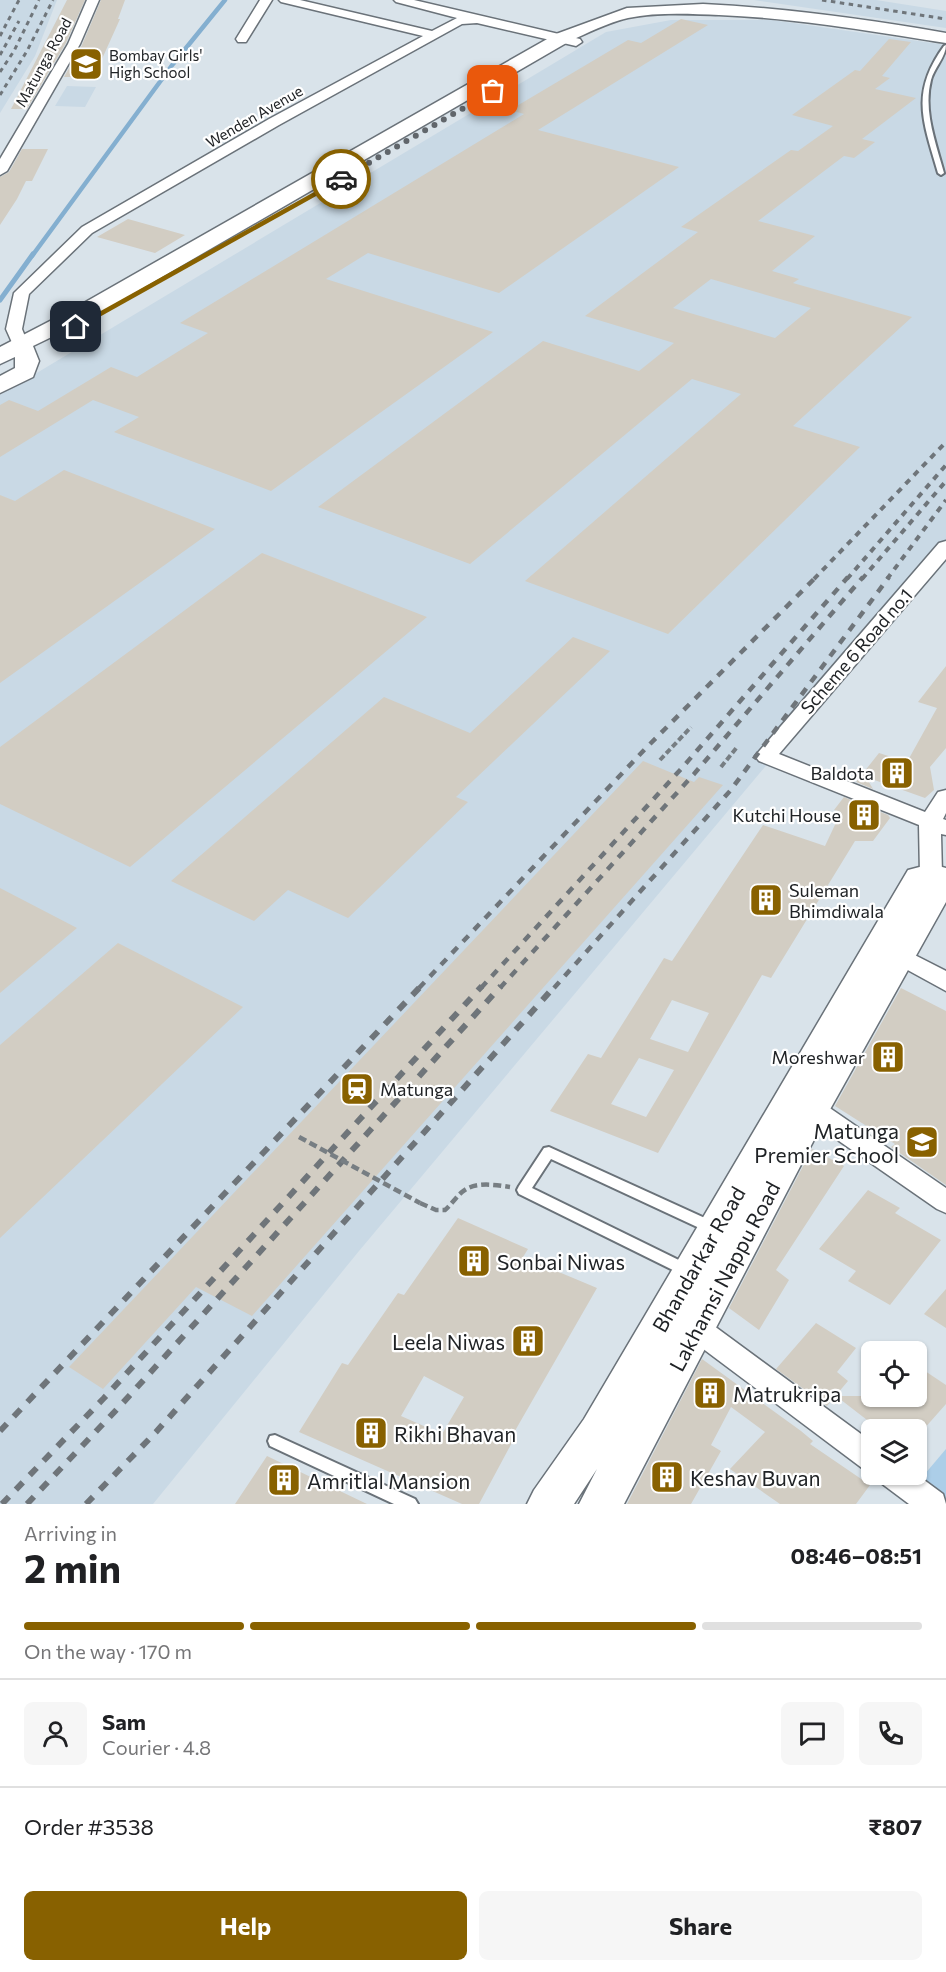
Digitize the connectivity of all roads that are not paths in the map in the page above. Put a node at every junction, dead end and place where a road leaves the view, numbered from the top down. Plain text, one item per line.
1 (93, 0) edge
2 (266, 0) edge
3 (285, 0) edge
4 (400, 0) edge
5 (477, 19) junction
6 (905, 34) junction
7 (434, 35) junction
8 (946, 38) edge
9 (242, 39) dead end
10 (569, 40) junction
11 (946, 45) edge
12 (0, 171) edge
13 (941, 173) dead end
14 (12, 353) edge
15 (0, 386) edge
16 (946, 547) edge
17 (946, 797) edge
18 (938, 825) edge
19 (940, 885) edge
20 (901, 956) junction
21 (946, 982) edge
22 (812, 1109) junction
23 (946, 1202) edge
24 (716, 1229) junction
25 (690, 1272) junction
26 (696, 1328) junction
27 (275, 1442) dead end
28 (861, 1451) edge
29 (907, 1485) edge
30 (410, 1504) edge
31 (549, 1504) edge
32 (601, 1504) edge
33 (932, 1504) edge

1 - 12 street, Matunga Road
2 - 9 street
3 - 7 street
4 - 5 street
5 - 7 street, Wenden Avenue
5 - 10 street, Wenden Avenue
6 - 8 main road
6 - 10 main road
6 - 11 main road
7 - 14 street, Wenden Avenue
10 - 14 main road
11 - 13 lane
14 - 15 main road
16 - 18 street, Scheme 6 Road no.1
17 - 18 street
18 - 19 street
19 - 20 main road, Lakhamsi Nappu Road
19 - 24 main road, Bhandarkar Road
20 - 21 street
20 - 22 main road, Lakhamsi Nappu Road
22 - 23 street
22 - 26 main road, Lakhamsi Nappu Road
24 - 25 main road, Bhandarkar Road
24 - 25 lane
25 - 31 main road, Bhandarkar Road
26 - 28 street
26 - 32 main road, Lakhamsi Nappu Road
27 - 30 lane
29 - 33 street

